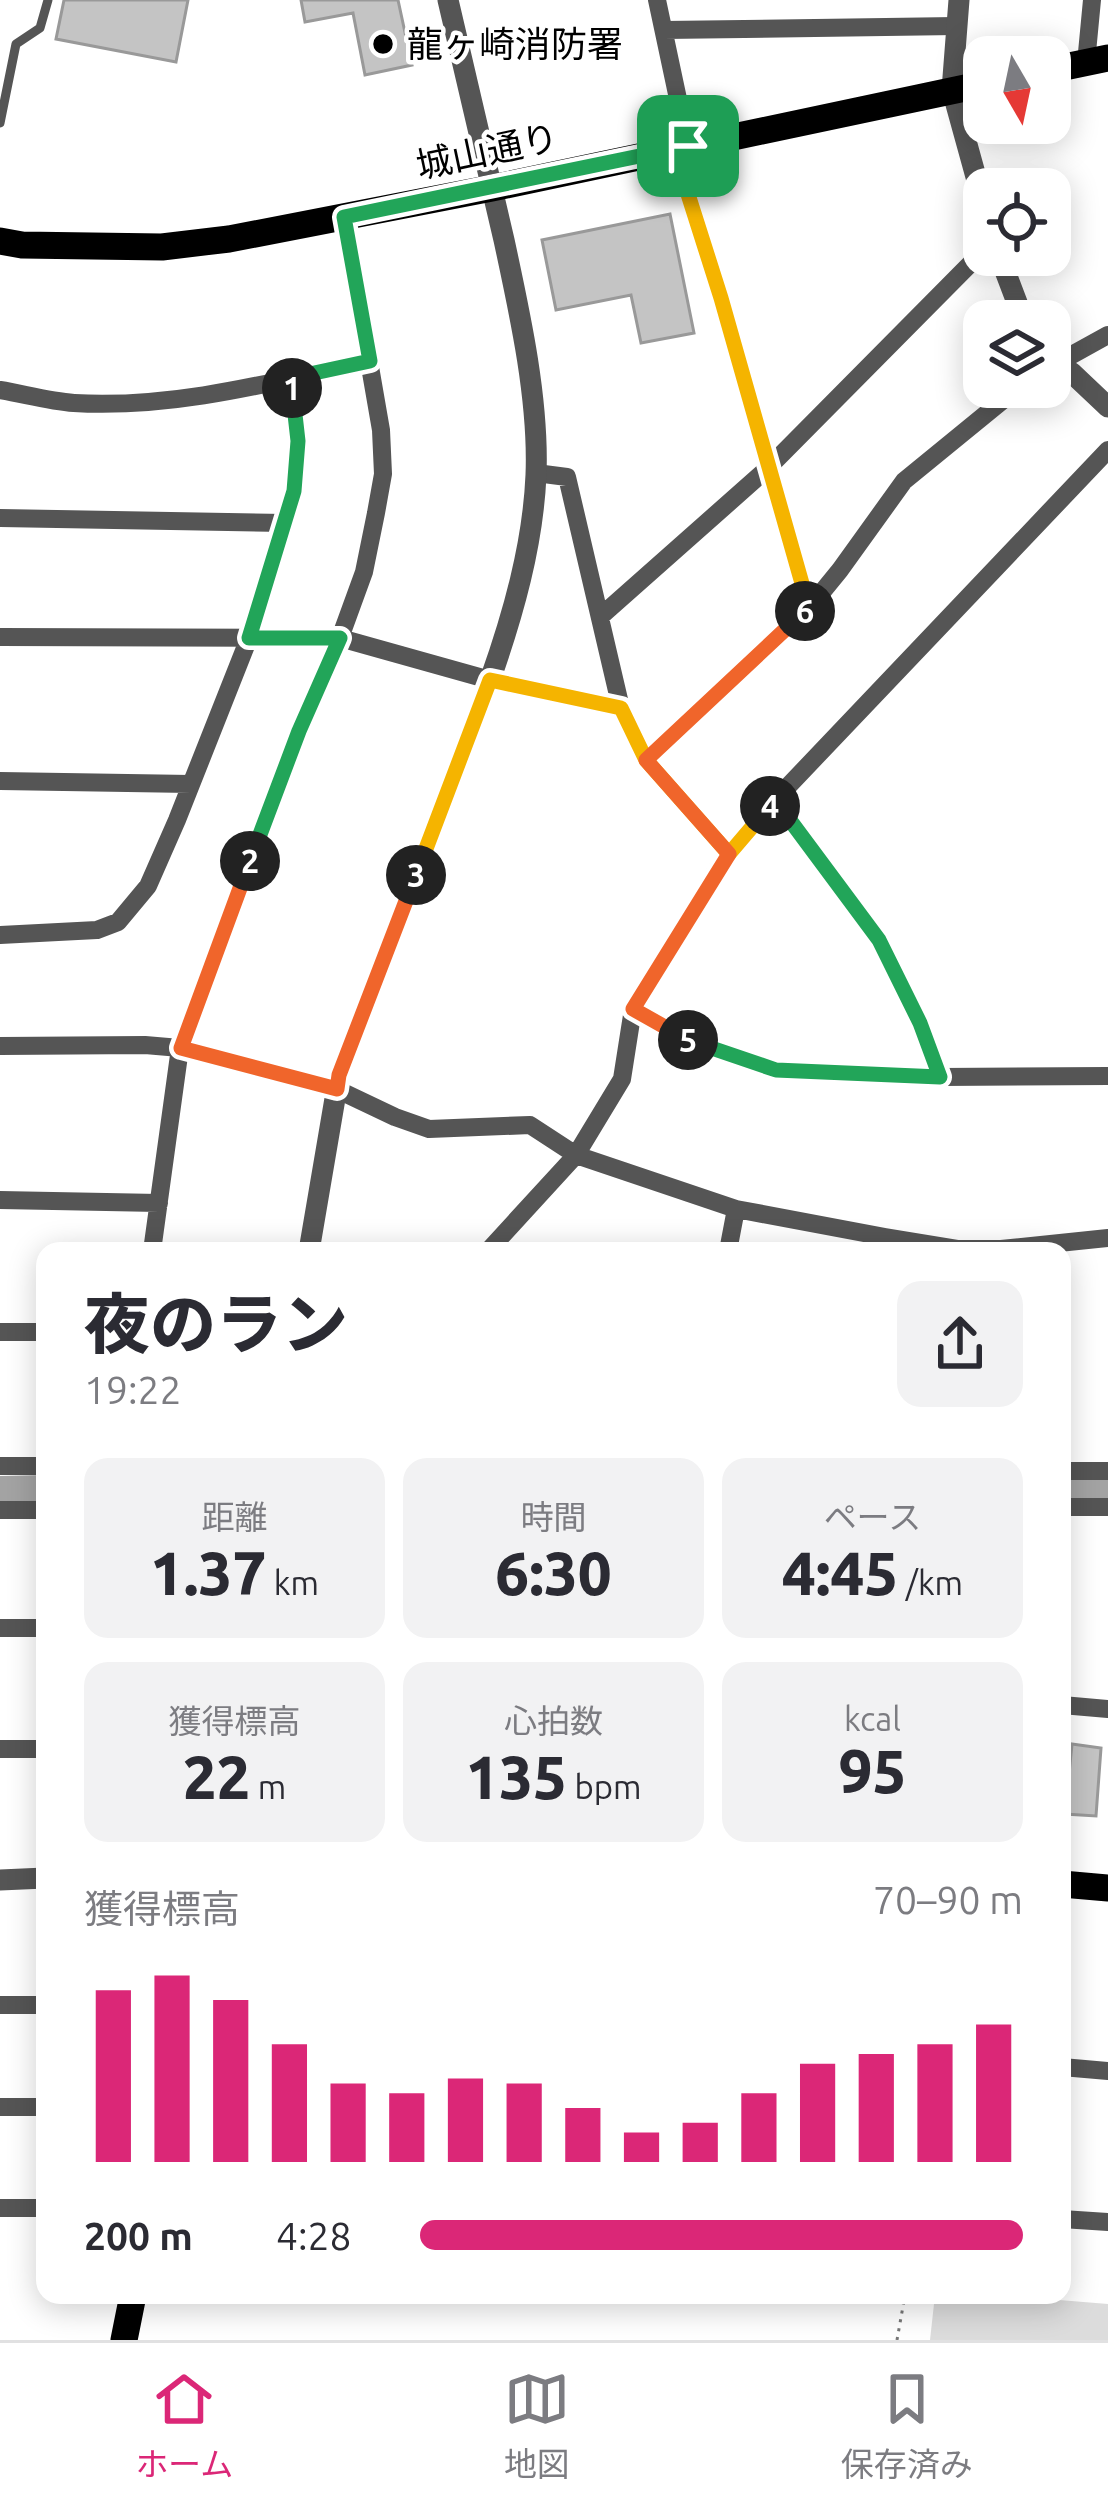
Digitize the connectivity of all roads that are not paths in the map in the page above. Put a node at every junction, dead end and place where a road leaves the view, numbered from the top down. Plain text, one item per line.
1 (48, 0) edge
2 (448, 0) edge
3 (657, 0) edge
4 (959, 0) edge
5 (1092, 0) edge
6 (956, 26) junction
7 (664, 30) junction
8 (0, 40) edge
9 (16, 44) junction
10 (1097, 60) edge
11 (963, 89) edge
12 (952, 91) junction
13 (0, 123) edge
14 (688, 146) junction
15 (973, 168) edge
16 (492, 188) junction
17 (344, 217) junction
18 (0, 242) edge
19 (963, 271) edge
20 (1108, 334) edge
21 (1071, 353) edge
22 (370, 361) junction
23 (1071, 372) edge
24 (291, 378) junction
25 (0, 390) edge
26 (1108, 407) edge
27 (993, 408) edge
28 (1108, 450) edge
29 (768, 468) junction
30 (536, 473) junction
31 (0, 518) edge
32 (285, 523) junction
33 (809, 608) junction
34 (602, 616) junction
35 (0, 637) edge
36 (249, 638) junction
37 (340, 638) junction
38 (490, 680) junction
39 (621, 708) junction
40 (646, 760) junction
41 (0, 781) edge
42 (191, 784) junction
43 (775, 800) junction
44 (729, 854) junction
45 (0, 935) edge
46 (633, 1009) junction
47 (0, 1046) edge
48 (181, 1048) junction
49 (1108, 1076) edge
50 (940, 1077) junction
51 (337, 1089) junction
52 (575, 1155) junction
53 (0, 1200) edge
54 (159, 1203) junction
55 (736, 1209) junction
56 (1108, 1238) edge
57 (153, 1242) edge
58 (311, 1242) edge
59 (496, 1242) edge
60 (730, 1242) edge
61 (918, 1242) edge
62 (1069, 1242) edge
63 (0, 1332) edge
64 (36, 1332) edge
65 (0, 1466) edge
66 (36, 1466) edge
67 (1071, 1471) edge
68 (1108, 1471) edge
69 (1071, 1507) edge
70 (1108, 1507) edge
71 (0, 1510) edge
72 (36, 1510) edge
73 (0, 1628) edge
74 (36, 1628) edge
75 (1071, 1706) edge
76 (1108, 1709) edge
77 (0, 1749) edge
78 (36, 1749) edge
79 (36, 1878) edge
80 (0, 1880) edge
81 (1071, 1885) edge
82 (1108, 1888) edge
83 (0, 2005) edge
84 (36, 2005) edge
85 (1071, 2068) edge
86 (1108, 2071) edge
87 (0, 2107) edge
88 (36, 2107) edge
89 (0, 2208) edge
90 (36, 2208) edge
91 (1071, 2220) edge
92 (1108, 2222) edge
93 (131, 2304) edge
94 (124, 2340) edge

1 - 9 lane
2 - 16 street
3 - 7 street
4 - 6 street
5 - 10 street
6 - 7 street
6 - 12 street
7 - 14 street
8 - 9 lane
9 - 13 lane
11 - 12 main road, 城山通り
12 - 14 main road, 城山通り
12 - 15 street
14 - 16 main road, 城山通り
14 - 29 street
16 - 17 main road, 城山通り
16 - 30 street
17 - 18 main road, 城山通り
17 - 22 street
19 - 29 street
20 - 21 street
22 - 24 street
22 - 37 street
23 - 26 street
24 - 25 street
24 - 32 street
27 - 33 street
28 - 43 street
29 - 33 street
29 - 34 street
30 - 34 street
30 - 38 street
31 - 32 street
32 - 36 street
33 - 40 street
34 - 39 street
35 - 36 street
36 - 37 street
36 - 42 street
37 - 38 street
37 - 48 street
38 - 39 street
38 - 51 street
39 - 40 street
40 - 44 street
41 - 42 street
42 - 45 street
43 - 44 street
43 - 50 street
44 - 46 street
46 - 50 street
46 - 52 street
47 - 48 street
48 - 51 street
48 - 54 street
49 - 50 street
51 - 52 street
51 - 58 street
52 - 55 street
52 - 59 street
53 - 54 street
54 - 57 street
55 - 60 street
55 - 61 street
56 - 62 street
63 - 64 street
65 - 66 street
67 - 68 street
69 - 70 street
71 - 72 street
73 - 74 street
75 - 76 street
77 - 78 street
79 - 80 street
81 - 82 main road
83 - 84 street
85 - 86 street
87 - 88 street
89 - 90 street
91 - 92 street
93 - 94 main road

